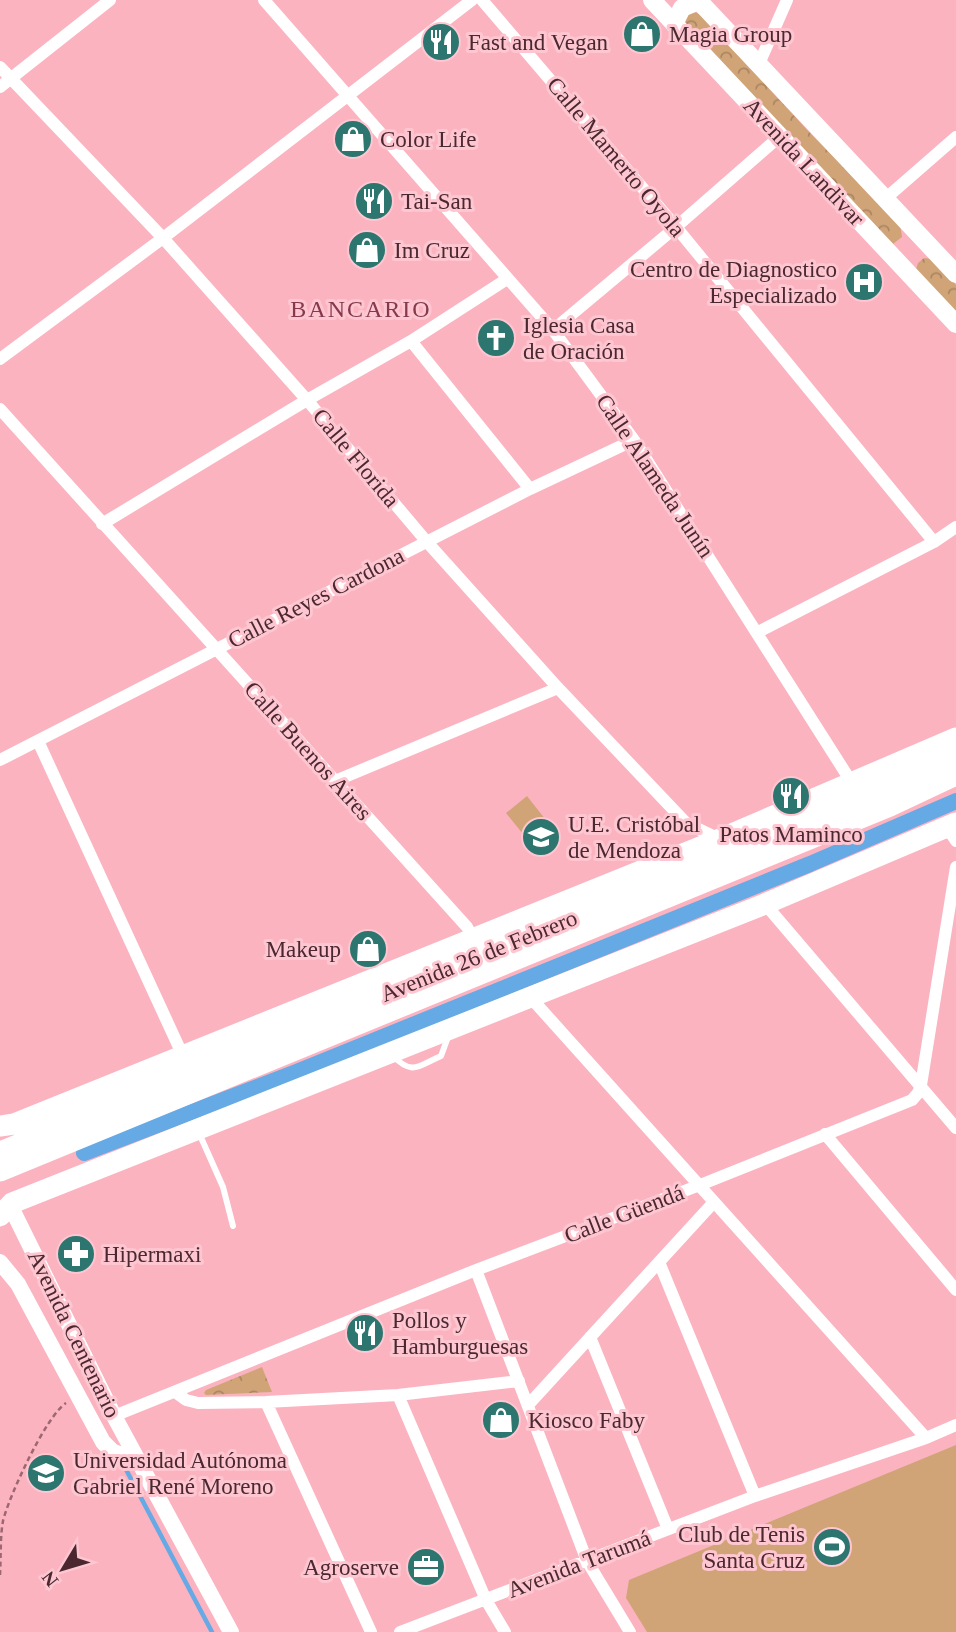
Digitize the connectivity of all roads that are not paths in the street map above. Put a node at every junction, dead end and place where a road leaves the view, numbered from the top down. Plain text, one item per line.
1 (110, 0) edge
2 (264, 0) edge
3 (472, 0) edge
4 (482, 0) edge
5 (787, 0) edge
6 (699, 1) edge
7 (661, 3) edge
8 (674, 24) junction
9 (758, 65) junction
10 (0, 67) edge
11 (5, 83) edge
12 (346, 94) junction
13 (779, 136) junction
14 (956, 137) edge
15 (884, 199) junction
16 (676, 227) junction
17 (913, 228) junction
18 (163, 237) junction
19 (934, 251) junction
20 (889, 252) junction
21 (956, 274) edge
22 (910, 275) junction
23 (507, 279) junction
24 (956, 324) edge
25 (553, 330) junction
26 (411, 341) junction
27 (0, 359) edge
28 (307, 400) junction
29 (0, 409) edge
30 (634, 440) junction
31 (530, 489) junction
32 (102, 524) junction
33 (956, 527) edge
34 (427, 542) junction
35 (934, 542) junction
36 (758, 632) junction
37 (216, 649) junction
38 (558, 688) junction
39 (956, 738) edge
40 (38, 741) junction
41 (956, 757) edge
42 (0, 760) edge
43 (956, 775) edge
44 (335, 781) junction
45 (852, 783) junction
46 (952, 831) edge
47 (720, 839) junction
48 (956, 867) edge
49 (765, 904) junction
50 (472, 938) junction
51 (956, 968) edge
52 (940, 972) junction
53 (531, 998) junction
54 (183, 1056) junction
55 (921, 1085) junction
56 (0, 1126) edge
57 (956, 1128) edge
58 (197, 1129) junction
59 (825, 1134) junction
60 (0, 1152) edge
61 (0, 1172) edge
62 (699, 1185) junction
63 (714, 1202) junction
64 (7, 1208) edge
65 (233, 1226) dead end
66 (0, 1262) edge
67 (659, 1262) junction
68 (475, 1270) junction
69 (956, 1290) edge
70 (590, 1337) junction
71 (519, 1381) junction
72 (176, 1392) junction
73 (398, 1395) junction
74 (266, 1402) junction
75 (528, 1404) junction
76 (114, 1416) junction
77 (956, 1425) edge
78 (926, 1438) junction
79 (125, 1457) junction
80 (755, 1496) junction
81 (668, 1529) junction
82 (587, 1561) junction
83 (486, 1600) junction
84 (231, 1632) edge
85 (371, 1632) edge
86 (400, 1632) edge
87 (505, 1632) edge
88 (630, 1632) edge

1 - 11 street
2 - 12 street, Calle Alameda Junín
3 - 12 street
4 - 16 street, Calle Mamerto Oyola
5 - 9 street
6 - 8 main road
6 - 9 main road, Avenida Landivar
7 - 8 main road, Avenida Landivar
8 - 13 main road, Avenida Landivar
9 - 15 main road, Avenida Landivar
10 - 11 street, Calle Florida
11 - 18 street, Calle Florida
12 - 18 street
12 - 23 street, Calle Alameda Junín
13 - 16 street
13 - 20 main road, Avenida Landivar
14 - 15 street
15 - 17 main road, Avenida Landivar
16 - 25 street
16 - 35 street, Calle Mamerto Oyola
17 - 19 main road, Avenida Landivar
17 - 20 main road
18 - 27 street
18 - 28 street, Calle Florida
19 - 21 main road, Avenida Landivar
19 - 22 main road
20 - 22 main road, Avenida Landivar
22 - 24 main road, Avenida Landivar
23 - 25 street, Calle Alameda Junín
23 - 26 street
25 - 30 street, Calle Alameda Junín
26 - 28 street
26 - 31 street
28 - 32 street
28 - 34 street, Calle Florida
29 - 32 street, Calle Buenos Aires
30 - 31 street, Calle Reyes Cardona
30 - 36 street, Calle Alameda Junín
31 - 34 street, Calle Reyes Cardona
32 - 37 street, Calle Buenos Aires
33 - 35 street
34 - 37 street, Calle Reyes Cardona
34 - 38 street, Calle Florida
35 - 36 street
36 - 45 street, Calle Alameda Junín
37 - 40 street, Calle Reyes Cardona
37 - 44 street, Calle Buenos Aires
38 - 44 street
38 - 47 street, Calle Florida
39 - 45 main road, Avenida 26 de Febrero
40 - 42 street, Calle Reyes Cardona
40 - 54 street
41 - 60 main road, Avenida 26 de Febrero
43 - 61 main road, Avenida 26 de Febrero
44 - 50 street, Calle Buenos Aires
45 - 47 main road, Avenida 26 de Febrero
46 - 49 main road
47 - 50 main road, Avenida 26 de Febrero
48 - 52 street
49 - 53 main road
49 - 55 street
50 - 54 main road, Avenida 26 de Febrero
51 - 52 street
52 - 55 street
53 - 58 main road
53 - 62 street
54 - 56 main road, Avenida 26 de Febrero
55 - 57 street
55 - 59 street, Calle Güendá
58 - 64 main road
58 - 65 lane
59 - 62 street, Calle Güendá
59 - 69 street
61 - 64 main road
62 - 63 street
62 - 68 street, Calle Güendá
63 - 67 street
63 - 78 street
64 - 76 street, Avenida Centenario
66 - 79 street, Avenida Centenario
67 - 70 street
67 - 80 street
68 - 71 street
68 - 72 street, Calle Güendá
70 - 75 street
70 - 81 street
71 - 73 street
71 - 75 street
72 - 74 street
72 - 76 street, Calle Güendá
73 - 74 street
73 - 83 street
74 - 85 street
75 - 82 street
76 - 79 street, Avenida Centenario
77 - 78 street, Avenida Tarumá
78 - 80 street, Avenida Tarumá
79 - 84 street, Avenida Centenario
80 - 81 street, Avenida Tarumá
81 - 82 street, Avenida Tarumá
82 - 83 street, Avenida Tarumá
82 - 88 street
83 - 86 street, Avenida Tarumá
83 - 87 street

